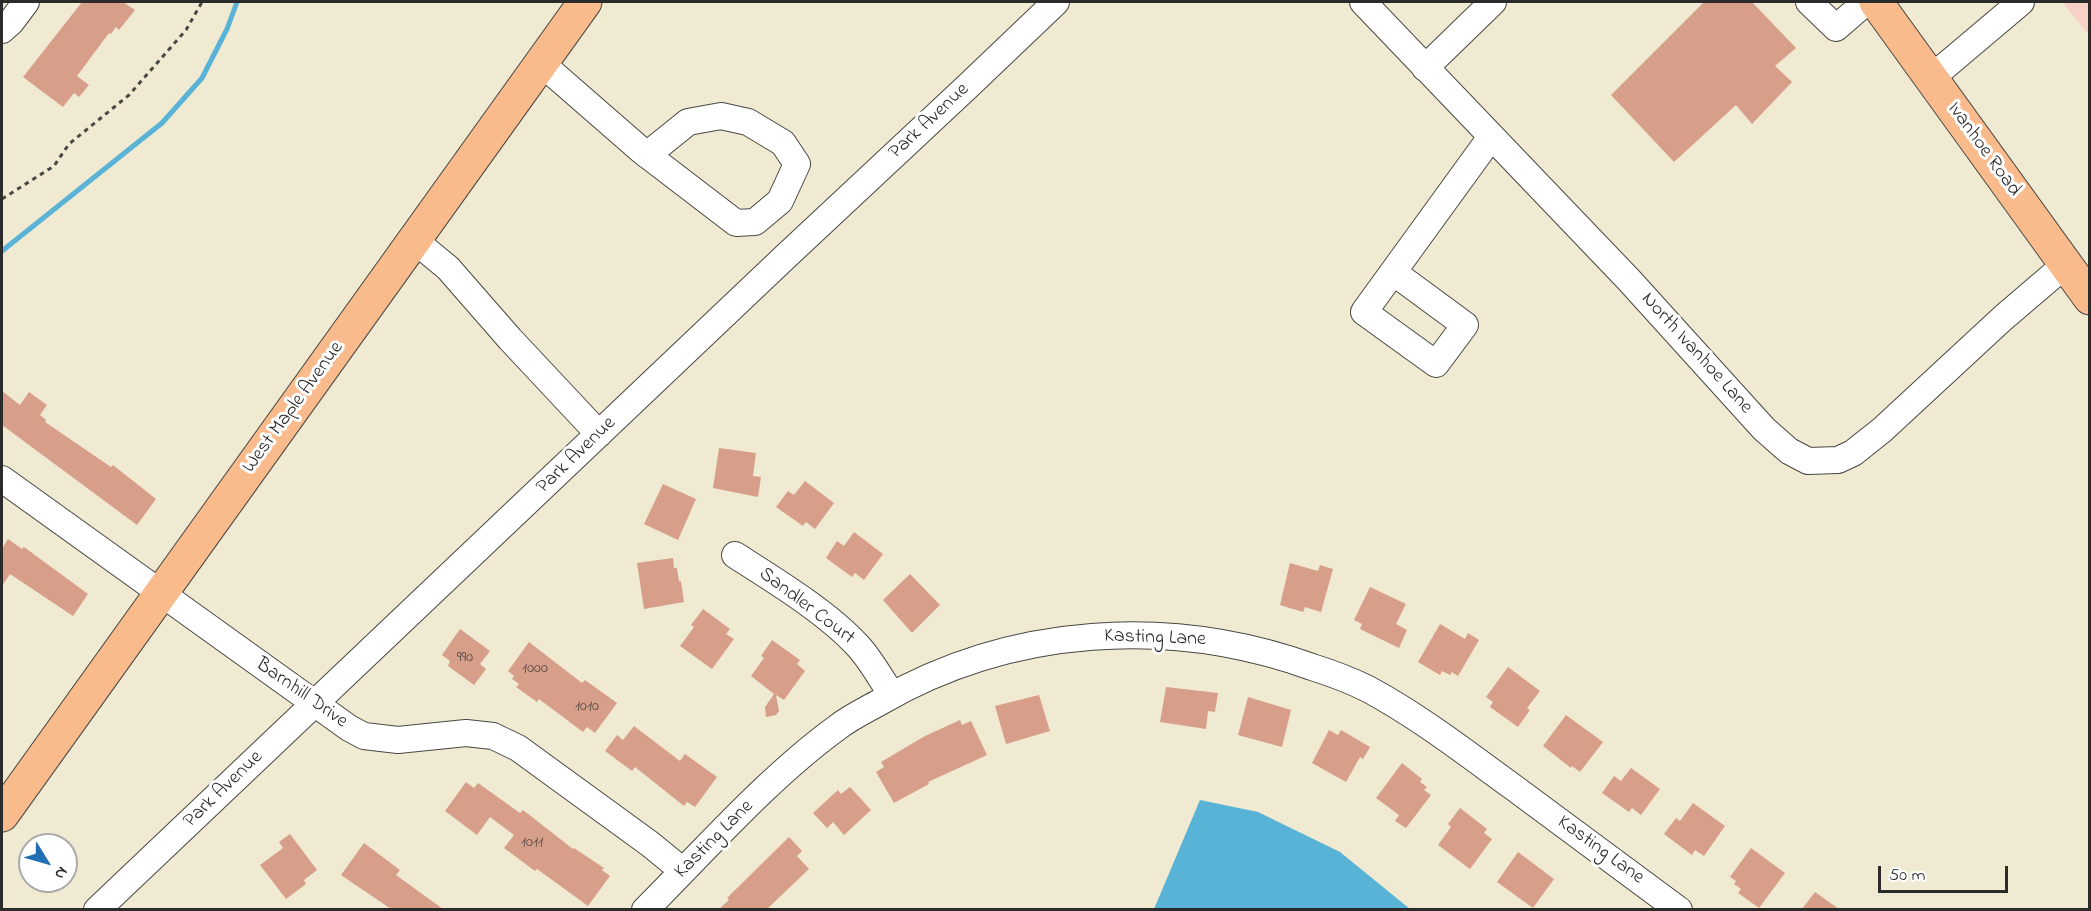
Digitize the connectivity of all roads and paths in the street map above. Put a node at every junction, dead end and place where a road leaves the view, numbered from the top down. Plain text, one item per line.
1 (26, 2) edge
2 (202, 2) edge
3 (585, 2) edge
4 (1056, 2) edge
5 (1362, 2) edge
6 (1493, 2) edge
7 (1809, 2) edge
8 (1866, 2) edge
9 (1876, 2) edge
10 (2022, 2) edge
11 (2, 30) edge
12 (541, 63) junction
13 (1425, 68) junction
14 (1931, 78) junction
15 (1491, 137) junction
16 (647, 155) junction
17 (2, 199) edge
18 (414, 240) junction
19 (2065, 265) junction
20 (1393, 272) dead end
21 (2090, 298) edge
22 (599, 434) junction
23 (2, 480) edge
24 (735, 555) dead end
25 (160, 594) junction
26 (892, 695) junction
27 (313, 704) junction
28 (2, 815) edge
29 (683, 871) junction
30 (98, 909) edge
31 (645, 909) edge
32 (1679, 909) edge

1 - 11 street
2 - 17 path
3 - 12 main road, West Maple Avenue
4 - 22 street, Park Avenue
5 - 13 street, North Ivanhoe Lane
6 - 13 street
7 - 8 street
9 - 14 main road, Ivanhoe Road
10 - 14 street
12 - 16 street
12 - 18 main road, West Maple Avenue
13 - 15 street, North Ivanhoe Lane
14 - 19 main road, Ivanhoe Road
15 - 19 street, North Ivanhoe Lane
15 - 20 street
16 - 16 street
18 - 22 street
18 - 25 main road, West Maple Avenue
19 - 21 main road, Ivanhoe Road
22 - 27 street, Park Avenue
23 - 25 street, Barnhill Drive
24 - 26 street, Sandler Court
25 - 27 street, Barnhill Drive
25 - 28 main road, West Maple Avenue
26 - 29 street, Kasting Lane
26 - 32 street, Kasting Lane
27 - 29 street, Barnhill Drive
27 - 30 street, Park Avenue
29 - 31 street, Kasting Lane

